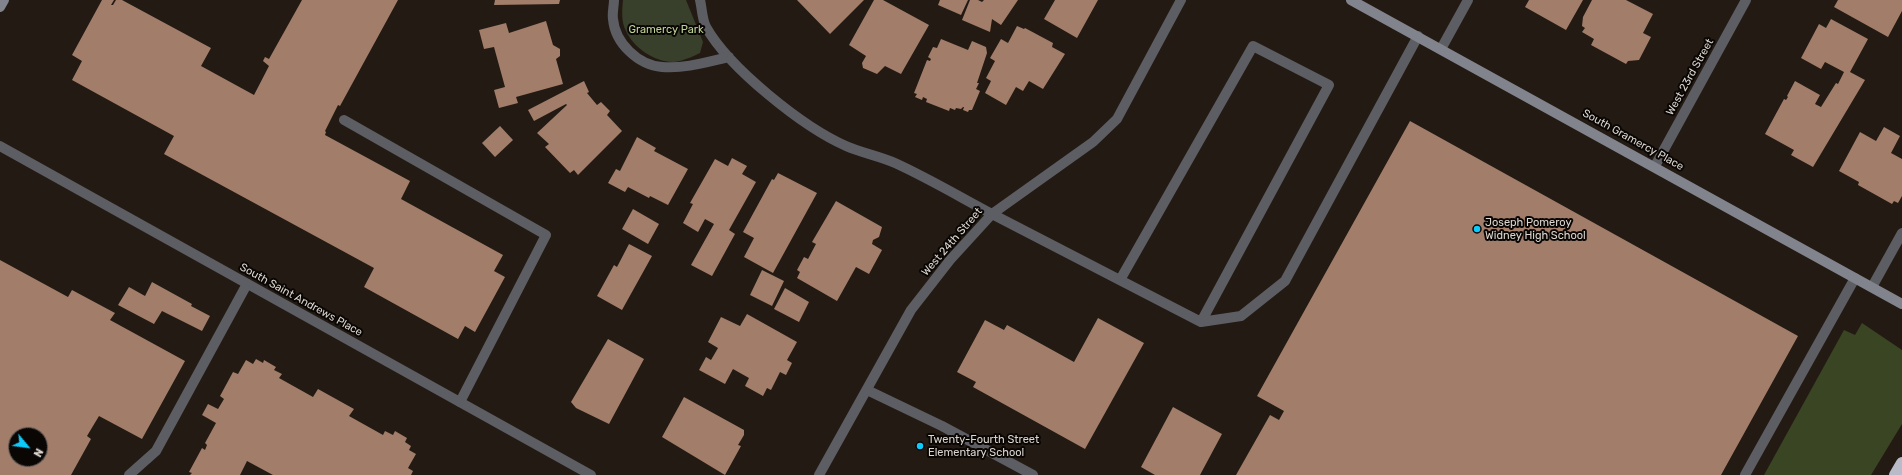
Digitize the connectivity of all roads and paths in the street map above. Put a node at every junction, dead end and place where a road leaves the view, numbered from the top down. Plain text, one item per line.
1 (4, 0) edge
2 (614, 0) edge
3 (700, 0) edge
4 (1181, 0) edge
5 (1351, 0) edge
6 (1468, 0) edge
7 (1746, 0) edge
8 (0, 7) edge
9 (1418, 36) junction
10 (1441, 49) junction
11 (729, 57) junction
12 (344, 120) dead end
13 (0, 146) edge
14 (1654, 166) junction
15 (992, 214) junction
16 (1902, 233) edge
17 (1855, 278) junction
18 (1120, 280) junction
19 (247, 284) junction
20 (1872, 287) junction
21 (1902, 304) edge
22 (1201, 322) junction
23 (867, 390) junction
24 (460, 402) junction
25 (1902, 463) edge
26 (129, 475) edge
27 (591, 475) edge
28 (819, 475) edge
29 (1033, 475) edge
30 (1745, 475) edge
31 (1895, 475) edge

1 - 8 street
2 - 11 street
3 - 11 street
4 - 15 street, West 24th Street
5 - 9 street, South Gramercy Place
6 - 10 street
7 - 14 street, West 23rd Street
9 - 10 street, South Gramercy Place
9 - 22 street
10 - 14 street, South Gramercy Place
11 - 15 street
12 - 24 street
13 - 19 street, South Saint Andrews Place
14 - 17 street, South Gramercy Place
15 - 18 street
15 - 23 street, West 24th Street
16 - 20 street
17 - 20 street, South Gramercy Place
17 - 30 street
18 - 22 street
18 - 22 street
19 - 24 street, South Saint Andrews Place
19 - 26 street
20 - 21 street, South Gramercy Place
23 - 28 street, West 24th Street
23 - 29 street
24 - 27 street, South Saint Andrews Place
25 - 31 highway

